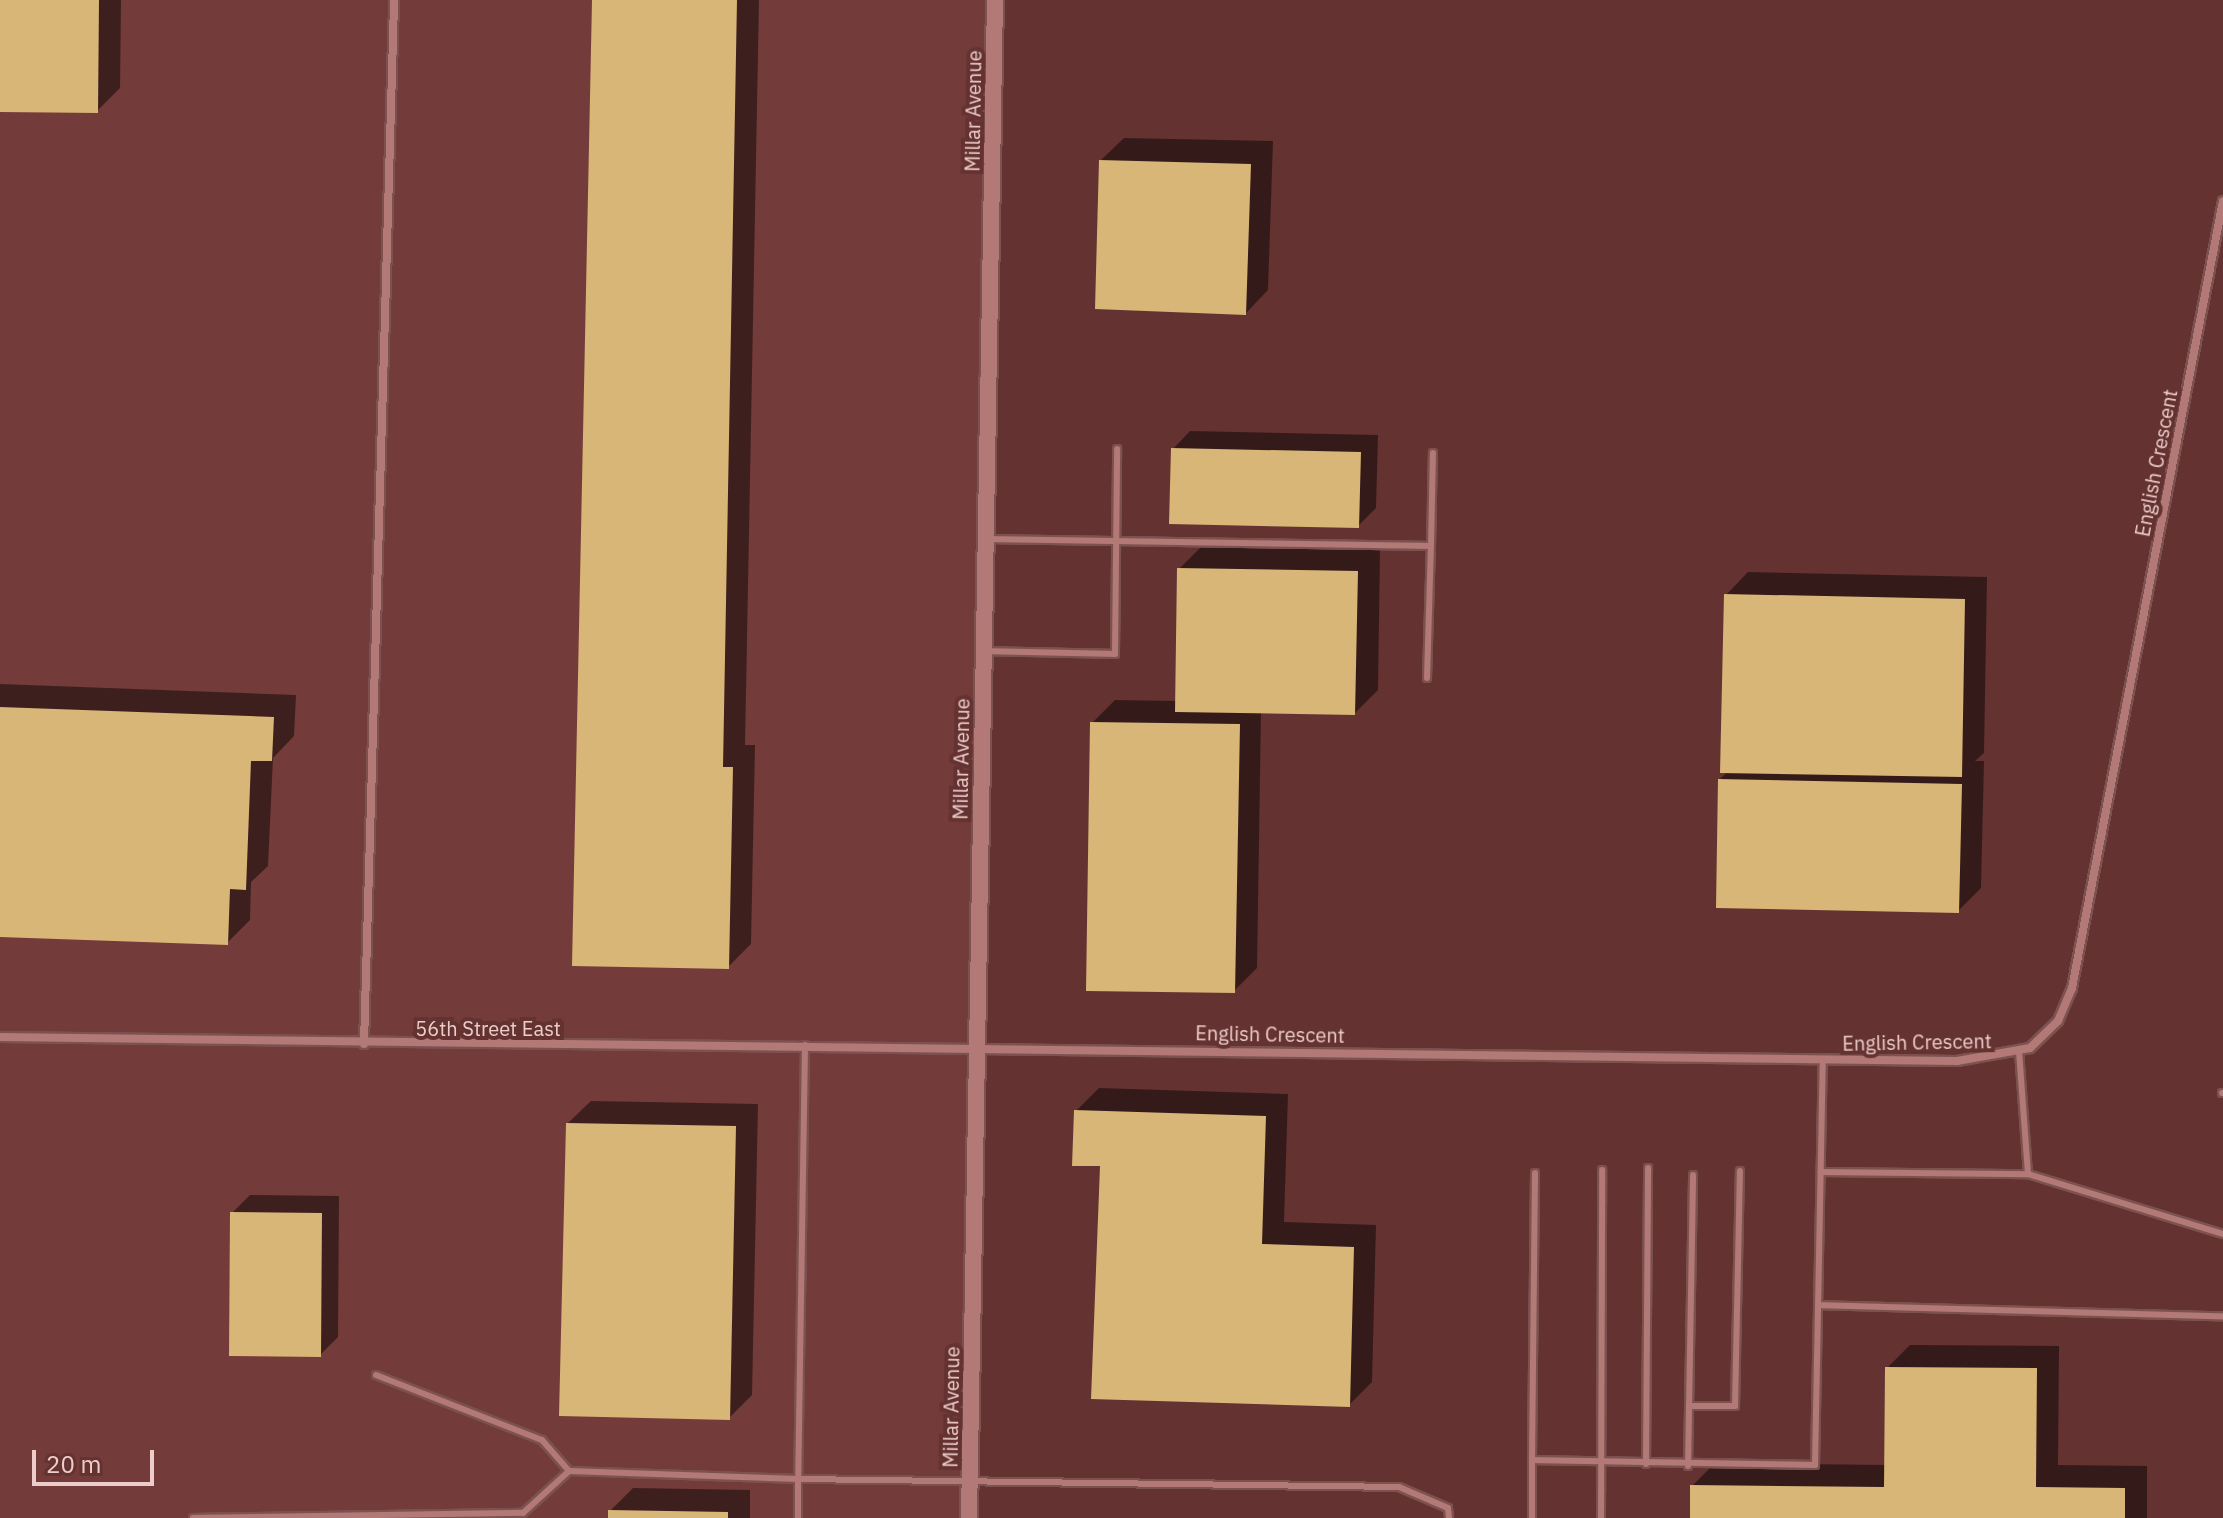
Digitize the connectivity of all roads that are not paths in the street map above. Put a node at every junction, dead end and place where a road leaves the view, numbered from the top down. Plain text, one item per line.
1 (394, 0) edge
2 (995, 0) edge
3 (2223, 201) edge
4 (1117, 449) dead end
5 (1433, 453) dead end
6 (985, 539) junction
7 (1116, 541) junction
8 (1431, 546) junction
9 (983, 651) junction
10 (1427, 678) dead end
11 (0, 1037) edge
12 (364, 1044) junction
13 (805, 1045) junction
14 (975, 1045) junction
15 (2019, 1051) junction
16 (1823, 1059) junction
17 (1648, 1168) dead end
18 (1602, 1170) dead end
19 (1740, 1171) dead end
20 (1821, 1172) junction
21 (1535, 1173) dead end
22 (2028, 1174) junction
23 (1693, 1175) dead end
24 (2223, 1234) edge
25 (1818, 1305) junction
26 (2223, 1316) edge
27 (376, 1375) dead end
28 (1689, 1406) junction
29 (1532, 1460) junction
30 (1600, 1464) junction
31 (1646, 1464) junction
32 (1688, 1466) junction
33 (569, 1471) junction
34 (798, 1479) junction
35 (970, 1484) junction
36 (193, 1518) edge
37 (798, 1518) edge
38 (969, 1518) edge
39 (1449, 1518) edge
40 (1532, 1518) edge
41 (1601, 1518) edge

1 - 12 street
2 - 6 street, Millar Avenue
3 - 15 street, English Crescent
4 - 7 lane
5 - 8 lane
6 - 7 lane
6 - 9 street, Millar Avenue
7 - 8 lane
7 - 9 lane
8 - 10 lane
9 - 14 street, Millar Avenue
11 - 12 street, 56th Street East
12 - 13 street, 56th Street East
13 - 14 street, 56th Street East
13 - 34 lane
14 - 16 street, English Crescent
14 - 35 street, Millar Avenue
15 - 16 street, English Crescent
15 - 22 lane
16 - 20 lane
17 - 31 lane
18 - 30 lane
19 - 28 lane
20 - 22 lane
20 - 25 lane
21 - 29 lane
22 - 24 lane
23 - 28 lane
25 - 26 lane
25 - 32 lane
27 - 33 lane
28 - 32 lane
29 - 30 lane
29 - 40 lane
30 - 31 lane
30 - 41 lane
31 - 32 lane
33 - 34 lane
33 - 36 lane
34 - 35 lane
34 - 37 lane
35 - 38 street, Millar Avenue
35 - 39 lane

